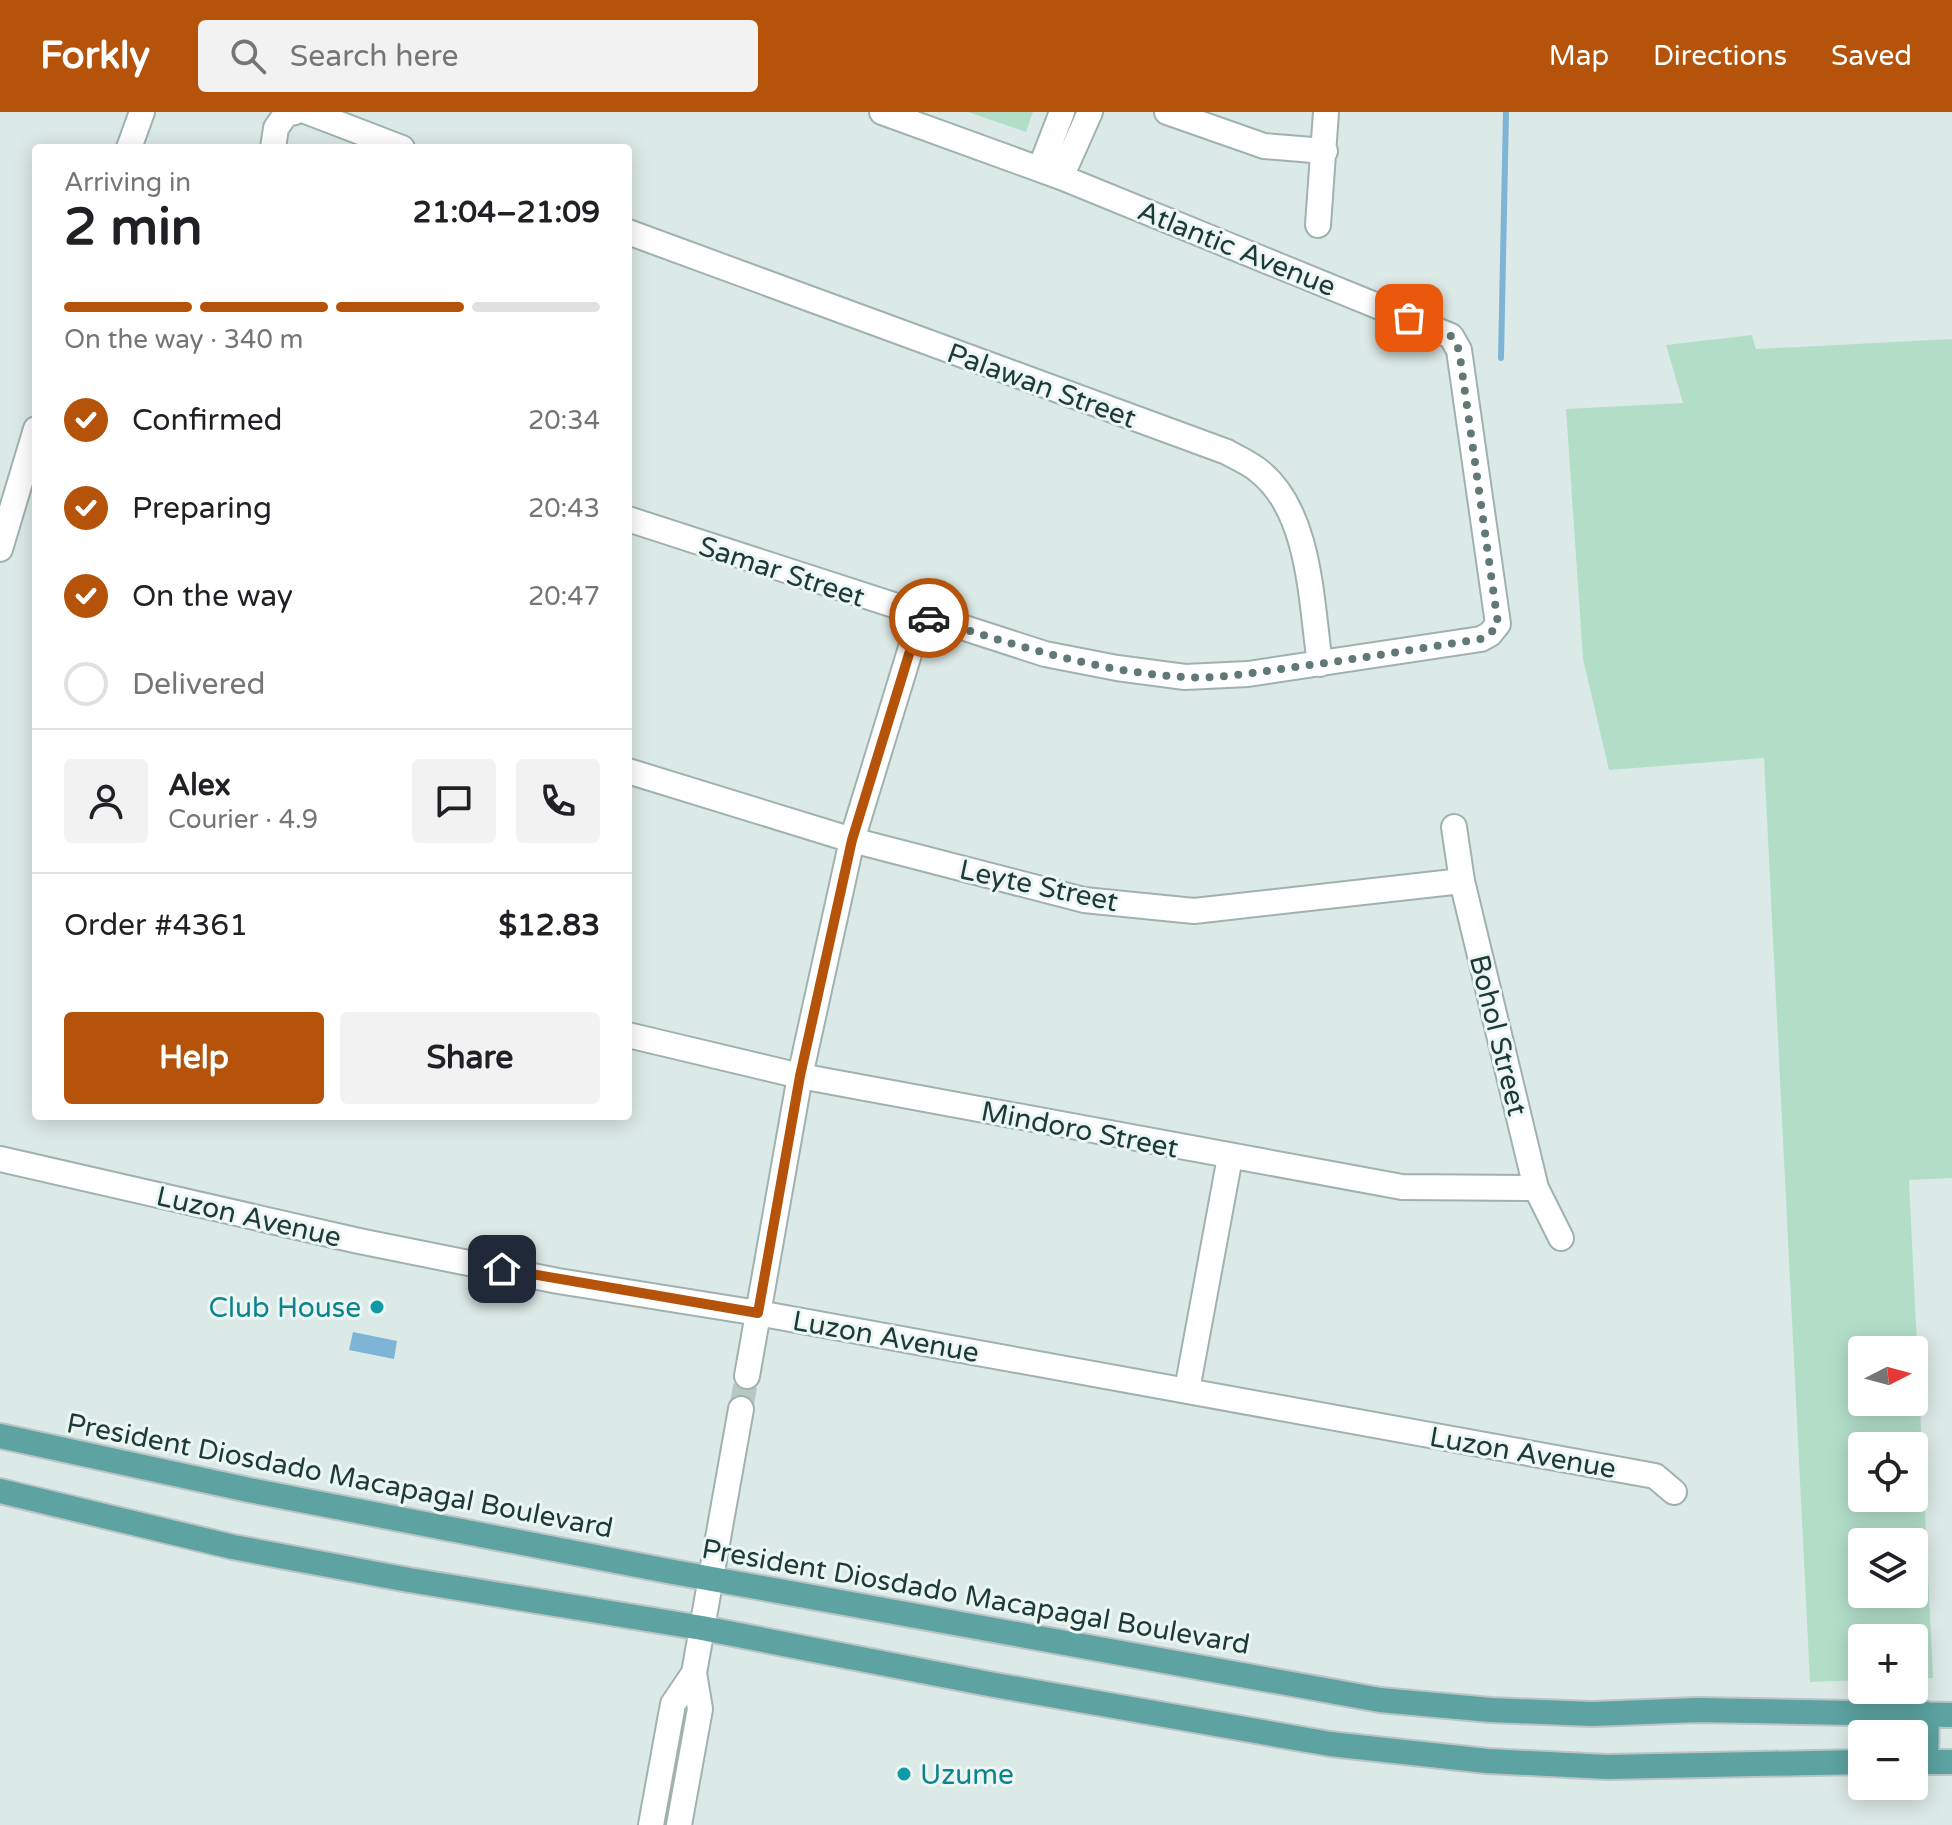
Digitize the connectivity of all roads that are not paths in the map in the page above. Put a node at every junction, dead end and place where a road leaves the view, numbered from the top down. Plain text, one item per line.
1 (142, 112) edge
2 (295, 112) edge
3 (308, 112) edge
4 (882, 112) edge
5 (1062, 112) edge
6 (1090, 112) edge
7 (1167, 112) edge
8 (1326, 112) edge
9 (1215, 121) edge
10 (130, 144) edge
11 (274, 144) edge
12 (390, 144) edge
13 (1325, 151) junction
14 (1051, 173) junction
15 (1318, 225) dead end
16 (632, 233) edge
17 (32, 439) edge
18 (6, 501) edge
19 (632, 520) edge
20 (0, 549) edge
21 (921, 615) junction
22 (1498, 624) joint
23 (1320, 664) junction
24 (632, 772) edge
25 (1454, 827) dead end
26 (852, 840) junction
27 (1462, 881) junction
28 (632, 1036) edge
29 (800, 1076) junction
30 (1230, 1157) junction
31 (0, 1159) edge
32 (1536, 1188) junction
33 (1561, 1238) dead end
34 (758, 1313) junction
35 (747, 1376) tunnel mouth
36 (1187, 1390) junction
37 (741, 1409) tunnel mouth
38 (0, 1436) edge
39 (0, 1491) edge
40 (1674, 1492) dead end
41 (710, 1579) junction
42 (702, 1628) junction
43 (694, 1673) junction
44 (1927, 1714) junction
45 (1952, 1715) edge
46 (1926, 1720) edge
47 (1848, 1762) edge
48 (1928, 1762) edge
49 (1952, 1762) edge
50 (651, 1825) edge
51 (679, 1825) edge

1 - 10 street
2 - 11 street
3 - 12 street
4 - 14 street, Atlantic Avenue
5 - 14 street
6 - 14 street
7 - 9 street
8 - 13 street
9 - 13 street
13 - 15 street
14 - 22 street, Atlantic Avenue
16 - 23 street, Palawan Street
17 - 18 street
18 - 20 street
19 - 21 street, Samar Street
21 - 23 street, Samar Street
21 - 26 street
22 - 23 street, Samar Street
24 - 26 street, Leyte Street
25 - 27 street, Bohol Street
26 - 27 street, Leyte Street
26 - 29 street
27 - 32 street, Bohol Street
28 - 29 street, Mindoro Street
29 - 30 street, Mindoro Street
29 - 34 street
30 - 32 street, Mindoro Street
30 - 36 street
31 - 34 street, Luzon Avenue
32 - 33 street, Bohol Street
34 - 35 street
34 - 36 street, Luzon Avenue
36 - 40 street, Luzon Avenue
37 - 41 street
38 - 41 main road, President Diosdado Macapagal Boulevard
39 - 42 main road
41 - 42 street
41 - 44 main road, President Diosdado Macapagal Boulevard
42 - 43 street
42 - 47 main road
43 - 50 street
43 - 51 street
44 - 45 main road, President Diosdado Macapagal Boulevard
44 - 46 main road
48 - 49 main road

